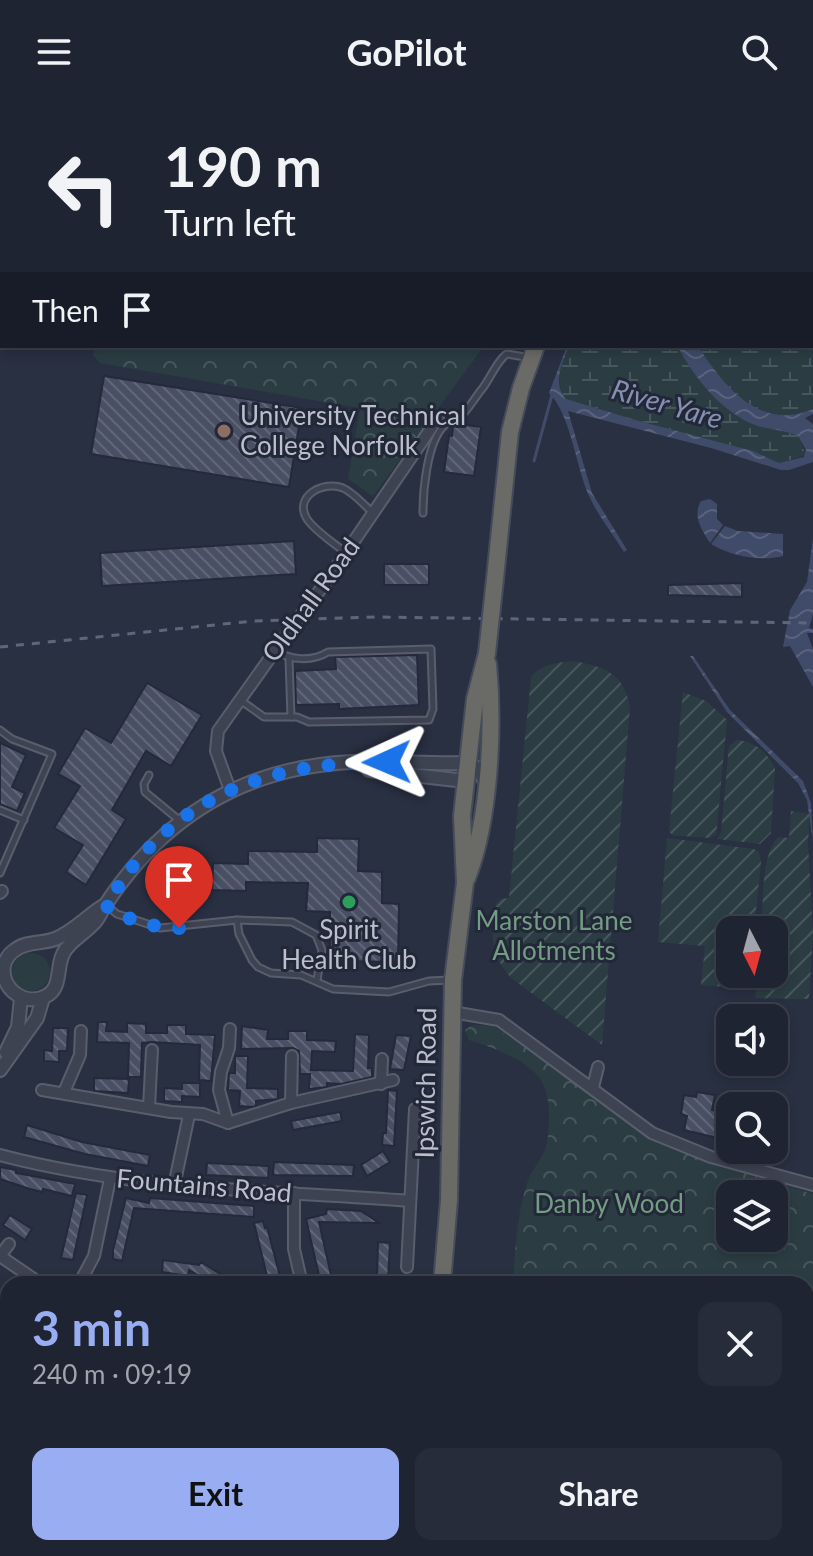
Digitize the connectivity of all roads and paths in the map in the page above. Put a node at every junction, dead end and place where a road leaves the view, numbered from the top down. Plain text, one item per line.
1 (534, 352) edge
2 (438, 418) dead end
3 (373, 513) junction
4 (423, 513) dead end
5 (346, 554) junction
6 (275, 651) junction
7 (487, 653) junction
8 (289, 659) junction
9 (239, 700) junction
10 (291, 717) junction
11 (0, 730) edge
12 (307, 767) junction
13 (477, 772) junction
14 (149, 775) dead end
15 (465, 781) junction
16 (230, 790) junction
17 (0, 810) edge
18 (24, 820) junction
19 (180, 821) junction
20 (0, 873) edge
21 (465, 883) junction
22 (105, 905) junction
23 (237, 920) junction
24 (34, 943) junction
25 (2, 965) edge
26 (58, 966) junction
27 (317, 980) junction
28 (453, 980) junction
29 (10, 993) edge
30 (43, 998) junction
31 (452, 1012) junction
32 (230, 1029) dead end
33 (81, 1031) dead end
34 (152, 1050) dead end
35 (382, 1055) dead end
36 (292, 1056) dead end
37 (598, 1067) dead end
38 (0, 1068) edge
39 (398, 1080) dead end
40 (381, 1084) junction
41 (593, 1087) junction
42 (42, 1090) dead end
43 (64, 1092) junction
44 (291, 1103) junction
45 (149, 1107) junction
46 (415, 1109) dead end
47 (189, 1115) junction
48 (228, 1123) junction
49 (0, 1155) edge
50 (110, 1179) junction
51 (813, 1185) edge
52 (174, 1186) junction
53 (294, 1193) junction
54 (410, 1201) junction
55 (9, 1244) dead end
56 (0, 1256) edge
57 (407, 1267) dead end
58 (29, 1276) edge
59 (86, 1276) edge
60 (300, 1276) edge
61 (443, 1276) edge

1 - 4 lane
1 - 7 highway, Ipswich Road, bridge
2 - 3 street, Oldhall Road
3 - 5 street, Oldhall Road
3 - 5 lane
5 - 6 street, Oldhall Road, bridge
6 - 8 lane
6 - 9 street, Oldhall Road
7 - 13 highway, Ipswich Road
7 - 13 highway, Ipswich Road
8 - 10 lane
8 - 10 lane
9 - 10 lane
9 - 16 street, Oldhall Road
11 - 18 lane
12 - 13 street
12 - 15 street
12 - 16 street
13 - 15 highway, Ipswich Road
13 - 21 highway, Ipswich Road
14 - 19 lane
15 - 21 highway, Ipswich Road
16 - 19 street
17 - 18 lane
18 - 20 lane
19 - 22 street
21 - 28 highway, Ipswich Road
22 - 23 lane
22 - 24 street
22 - 26 street
23 - 27 lane
23 - 27 lane
24 - 25 street
24 - 26 street
25 - 29 street
26 - 30 street
27 - 28 lane
28 - 31 highway, Ipswich Road
29 - 30 street
29 - 38 street
30 - 38 street
31 - 41 street
31 - 61 highway, Ipswich Road
32 - 48 street
33 - 43 street
34 - 45 street
35 - 40 street
36 - 44 street
37 - 41 street
39 - 40 street
40 - 44 street
41 - 51 street
42 - 43 street
43 - 45 street
44 - 48 street
45 - 47 street
46 - 54 street
47 - 48 street
47 - 52 street
49 - 50 street, Fountains Road
50 - 52 street, Fountains Road
50 - 59 street
52 - 53 street, Fountains Road
53 - 54 street, Fountains Road
53 - 60 street
54 - 57 street
55 - 56 street
56 - 58 street

